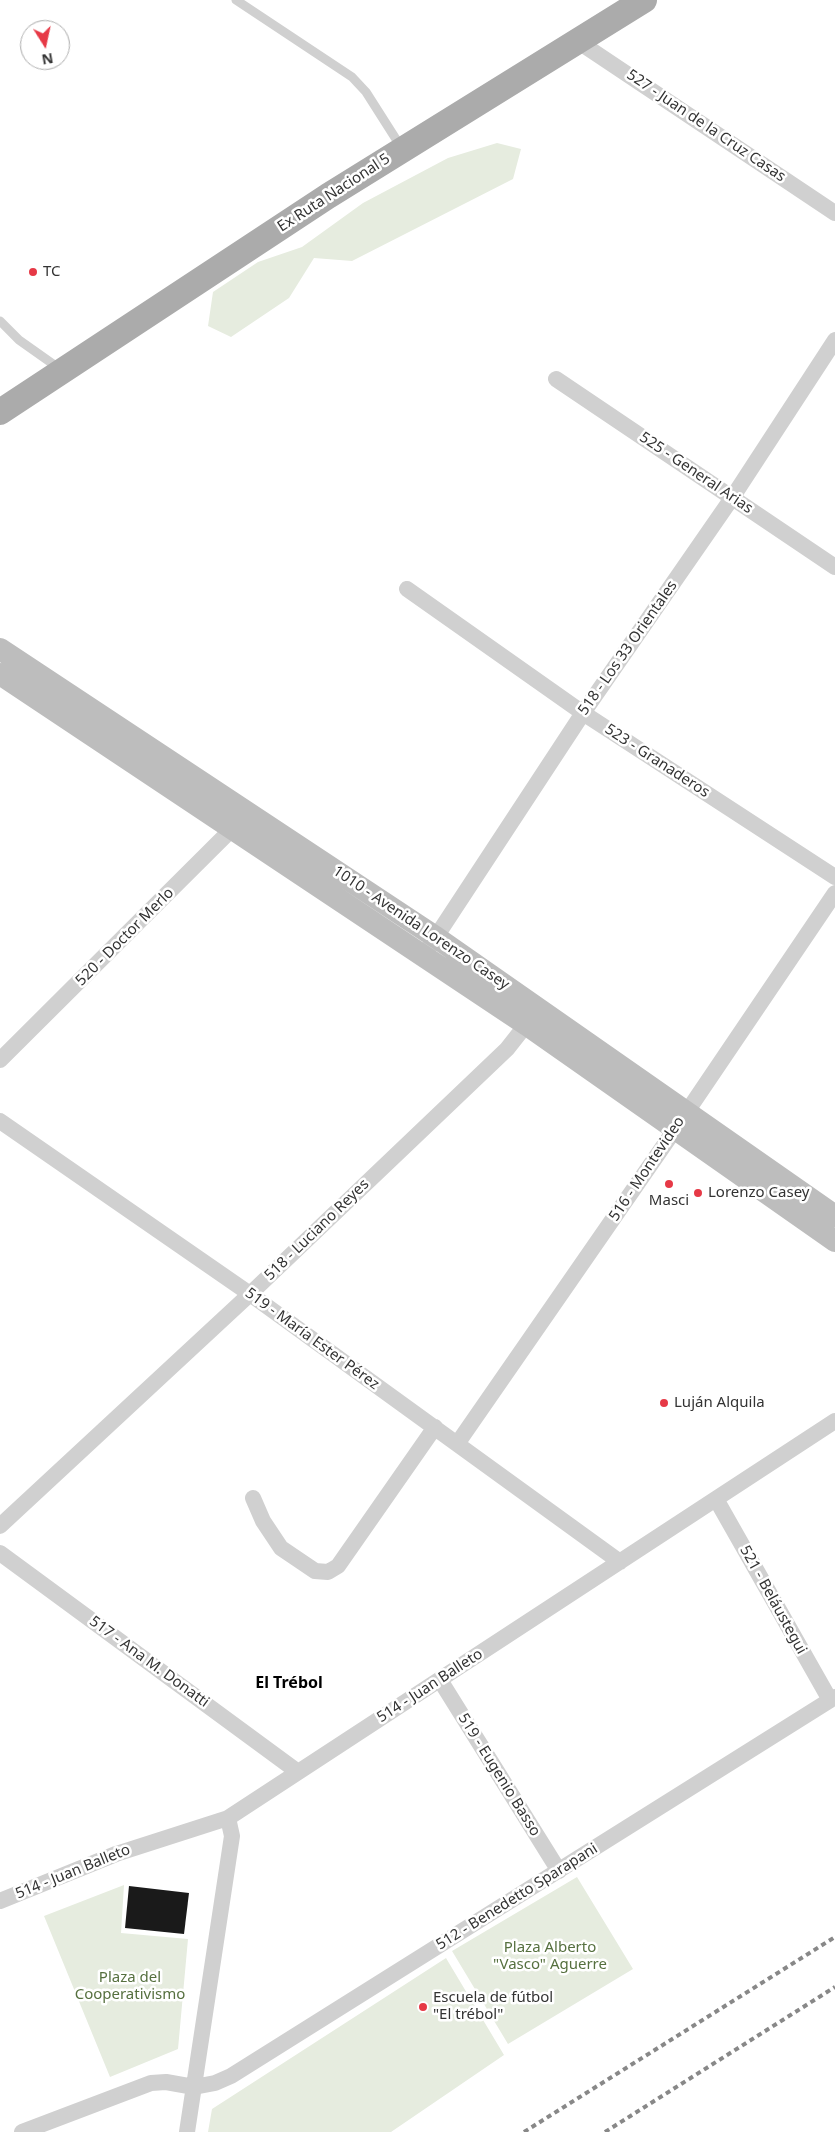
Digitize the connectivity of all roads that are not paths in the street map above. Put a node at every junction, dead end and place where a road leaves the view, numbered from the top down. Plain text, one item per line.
1 (236, 0) edge
2 (644, 0) edge
3 (576, 40) junction
4 (402, 149) junction
5 (835, 213) edge
6 (0, 320) edge
7 (835, 340) edge
8 (63, 370) junction
9 (556, 380) dead end
10 (27, 392) junction
11 (0, 404) edge
12 (0, 412) edge
13 (732, 498) junction
14 (835, 567) edge
15 (407, 588) dead end
16 (0, 649) edge
17 (0, 674) edge
18 (583, 713) junction
19 (247, 812) junction
20 (233, 831) junction
21 (835, 877) edge
22 (835, 893) edge
23 (437, 938) junction
24 (423, 956) junction
25 (532, 1017) junction
26 (0, 1060) edge
27 (681, 1120) junction
28 (0, 1121) edge
29 (835, 1216) edge
30 (835, 1241) edge
31 (250, 1294) junction
32 (835, 1421) edge
33 (435, 1427) junction
34 (457, 1444) junction
35 (253, 1498) dead end
36 (716, 1500) junction
37 (0, 1526) edge
38 (0, 1553) edge
39 (620, 1562) junction
40 (440, 1680) junction
41 (832, 1698) edge
42 (298, 1772) junction
43 (228, 1818) junction
44 (559, 1871) junction
45 (0, 1901) edge
46 (194, 2087) junction
47 (22, 2132) edge
48 (187, 2132) edge

1 - 4 lane
2 - 3 main road, Ex Ruta Nacional 5
3 - 4 main road, Ex Ruta Nacional 5
3 - 5 street, 527 - Juan de la Cruz Casas
4 - 8 main road, Ex Ruta Nacional 5
6 - 8 lane
7 - 13 street, 518 - Los 33 Orientales
8 - 10 main road, Ex Ruta Nacional 5
9 - 13 street, 525 - General Arias
10 - 11 main road, Ex Ruta Nacional 5
10 - 12 main road, Ex Ruta Nacional 5
13 - 14 street, 525 - General Arias
13 - 18 street, 518 - Los 33 Orientales
15 - 18 street, 523 - Granaderos
16 - 19 main road, 1010 - Avenida Lorenzo Casey
17 - 20 main road, 1010 - Avenida Lorenzo Casey
18 - 21 street, 523 - Granaderos
18 - 23 street, 518 - Los 33 Orientales
19 - 20 street, 520 - Doctor Merlo
19 - 23 main road, 1010 - Avenida Lorenzo Casey
20 - 24 main road, 1010 - Avenida Lorenzo Casey
20 - 26 street, 520 - Doctor Merlo
22 - 27 street, 516 - Montevideo
23 - 24 street, 518 - Los 33 Orientales
23 - 25 main road, 1010 - Avenida Lorenzo Casey
24 - 25 main road, 1010 - Avenida Lorenzo Casey
25 - 27 main road, 1010 - Avenida Lorenzo Casey
25 - 31 street, 518 - Luciano Reyes
27 - 29 main road, 1010 - Avenida Lorenzo Casey
27 - 30 main road, 1010 - Avenida Lorenzo Casey
27 - 34 street, 516 - Montevideo
28 - 31 street, 519 - María Ester Pérez
31 - 33 street, 519 - María Ester Pérez
31 - 37 street, 518 - Luciano Reyes
32 - 36 street, 514 - Juan Balleto
33 - 34 street, 519 - María Ester Pérez
33 - 35 street
34 - 39 street, 519 - María Ester Pérez
36 - 39 street, 514 - Juan Balleto
36 - 41 street, 521 - Beláustegui
38 - 42 street, 517 - Ana M. Donatti
39 - 40 street, 514 - Juan Balleto
40 - 42 street, 514 - Juan Balleto
40 - 44 street, 519 - Eugenio Basso
41 - 44 street, 512 - Benedetto Sparapani
42 - 43 street, 514 - Juan Balleto
43 - 45 street, 514 - Juan Balleto
43 - 46 street
44 - 46 street, 512 - Benedetto Sparapani
46 - 47 street
46 - 48 street

